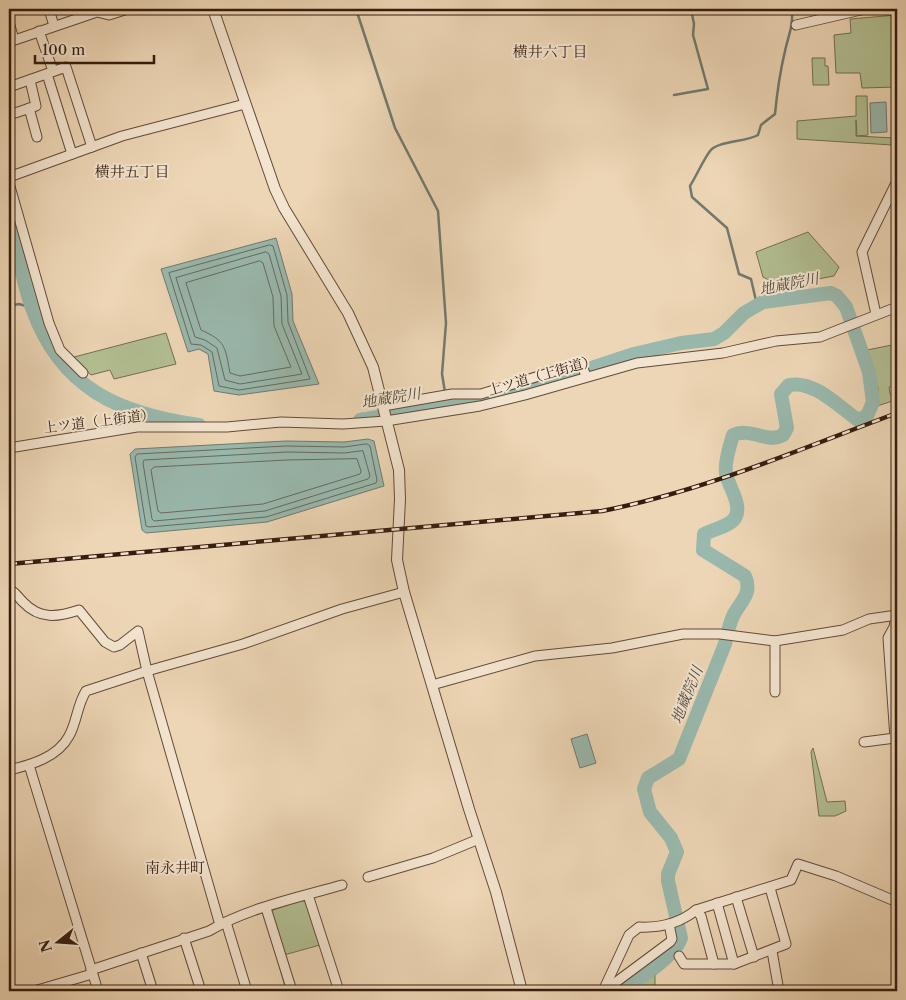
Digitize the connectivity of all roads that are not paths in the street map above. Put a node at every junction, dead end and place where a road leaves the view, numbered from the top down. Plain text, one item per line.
1 (49, 9) edge
2 (128, 9) edge
3 (213, 9) edge
4 (866, 9) edge
5 (9, 22) edge
6 (796, 25) dead end
7 (54, 26) junction
8 (39, 31) junction
9 (11, 41) edge
10 (50, 73) junction
11 (30, 80) junction
12 (9, 87) edge
13 (245, 104) junction
14 (30, 108) junction
15 (9, 115) edge
16 (37, 137) dead end
17 (92, 147) junction
18 (72, 154) junction
19 (9, 177) edge
20 (897, 180) edge
21 (9, 187) edge
22 (897, 307) edge
23 (876, 314) junction
24 (584, 372) junction
25 (83, 373) dead end
26 (383, 406) junction
27 (386, 421) junction
28 (9, 448) edge
29 (9, 588) edge
30 (404, 592) junction
31 (897, 615) edge
32 (775, 641) junction
33 (148, 672) junction
34 (432, 685) junction
35 (775, 692) dead end
36 (864, 742) dead end
37 (28, 766) junction
38 (9, 770) edge
39 (474, 841) dead end
40 (368, 877) dead end
41 (342, 885) dead end
42 (770, 888) junction
43 (308, 895) junction
44 (736, 897) junction
45 (717, 902) junction
46 (897, 902) edge
47 (266, 908) junction
48 (696, 910) junction
49 (671, 923) junction
50 (223, 924) junction
51 (184, 938) junction
52 (772, 951) junction
53 (141, 953) junction
54 (679, 956) dead end
55 (754, 957) junction
56 (714, 964) junction
57 (734, 964) junction
58 (91, 972) junction
59 (56, 988) edge
60 (34, 991) edge
61 (98, 991) edge
62 (153, 991) edge
63 (201, 991) edge
64 (247, 991) edge
65 (292, 991) edge
66 (339, 991) edge
67 (522, 991) edge
68 (603, 991) edge
69 (779, 991) edge

1 - 7 street
2 - 7 street
3 - 13 street
4 - 6 street
5 - 9 street
7 - 8 street
8 - 9 street
8 - 10 street
10 - 11 street
10 - 17 street
10 - 18 street
11 - 12 street
11 - 14 street
13 - 17 street
13 - 26 street
14 - 15 street
14 - 16 street
17 - 18 street
18 - 19 street
20 - 23 street
21 - 25 street
22 - 23 street, 上ツ道（上街道）
23 - 24 street, 上ツ道（上街道）
24 - 26 street
24 - 27 street, 上ツ道（上街道）
26 - 27 street
27 - 28 street, 上ツ道（上街道）
27 - 30 street
29 - 33 street
30 - 33 street
30 - 34 street
31 - 32 street
31 - 36 street
32 - 34 street
32 - 35 street
33 - 37 street
33 - 50 street
34 - 67 street
37 - 38 street
37 - 58 street
39 - 40 street
41 - 43 street
42 - 44 street
42 - 46 street
42 - 52 street
43 - 47 street
43 - 66 street
44 - 45 street
44 - 55 street
45 - 48 street
45 - 57 street
47 - 50 street
47 - 65 street
48 - 49 street
48 - 56 street
49 - 68 street
49 - 68 street
50 - 51 street
50 - 64 street
51 - 53 street
51 - 63 street
52 - 55 street
52 - 69 street
53 - 58 street
53 - 62 street
54 - 56 street
55 - 57 street
56 - 57 street
58 - 59 street
58 - 61 street
59 - 60 street

